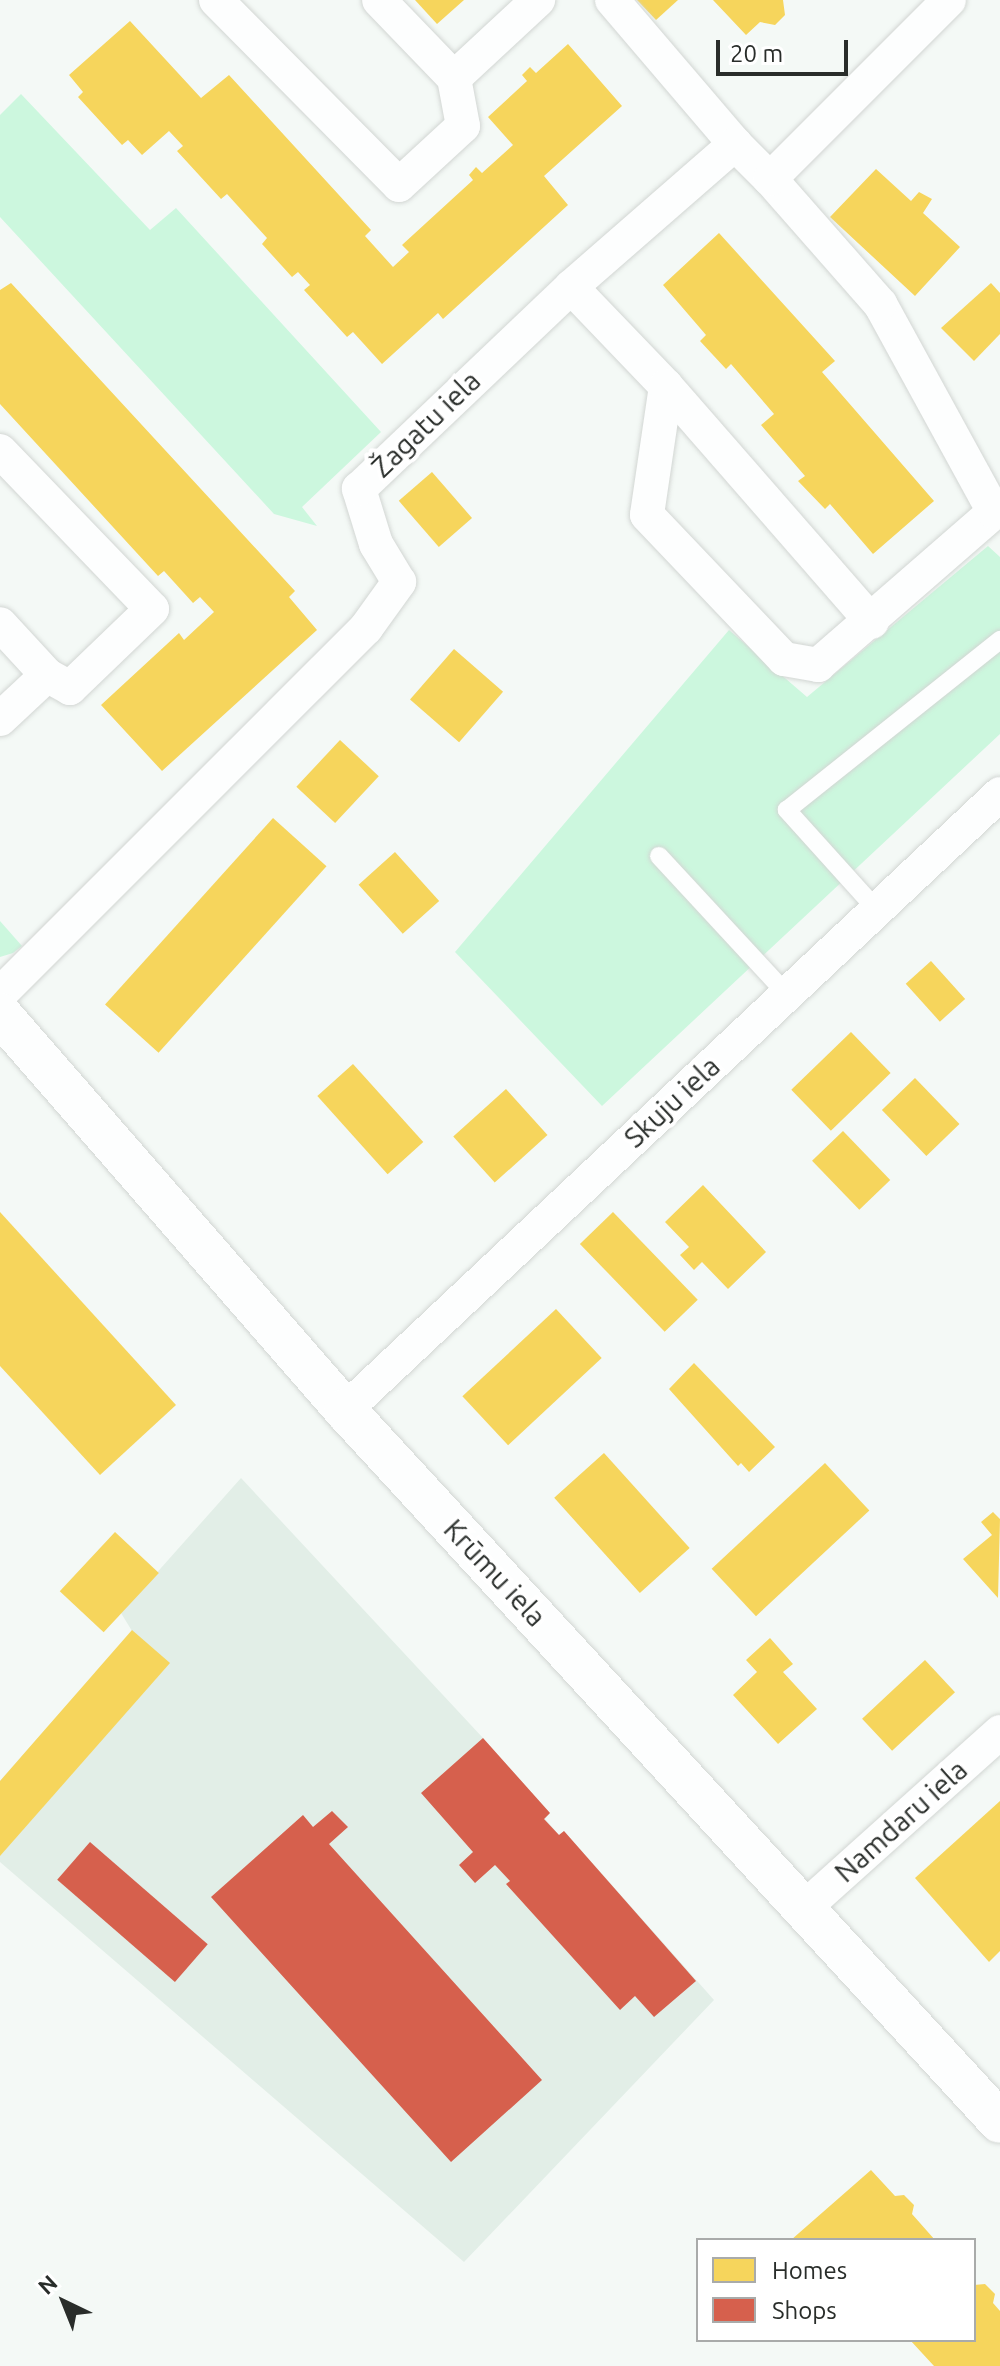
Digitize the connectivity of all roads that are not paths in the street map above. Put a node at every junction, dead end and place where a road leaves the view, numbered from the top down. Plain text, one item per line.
1 (216, 0) edge
2 (379, 0) edge
3 (538, 0) edge
4 (612, 0) edge
5 (949, 0) edge
6 (454, 78) junction
7 (735, 144) junction
8 (770, 179) junction
9 (571, 287) junction
10 (666, 386) junction
11 (0, 451) edge
12 (997, 516) edge
13 (872, 622) junction
14 (0, 624) edge
15 (1000, 640) edge
16 (47, 675) junction
17 (0, 719) edge
18 (1000, 794) edge
19 (659, 856) dead end
20 (877, 910) junction
21 (0, 994) edge
22 (787, 994) junction
23 (0, 1014) edge
24 (345, 1410) junction
25 (1000, 1732) edge
26 (803, 1909) junction
27 (1000, 2122) edge

1 - 6 street
2 - 6 street
3 - 6 street
4 - 7 street
5 - 8 street
7 - 8 street
7 - 9 street, Žagatu iela
8 - 12 street
9 - 10 street
9 - 21 street, Žagatu iela
10 - 13 street
10 - 13 street
11 - 16 street
12 - 13 street
14 - 16 street
15 - 20 lane
16 - 17 street
18 - 20 street, Skuju iela
19 - 22 lane
20 - 22 street, Skuju iela
22 - 24 street, Skuju iela
23 - 24 street, Krūmu iela
24 - 26 street, Krūmu iela
25 - 26 street, Namdaru iela
26 - 27 street, Krūmu iela

